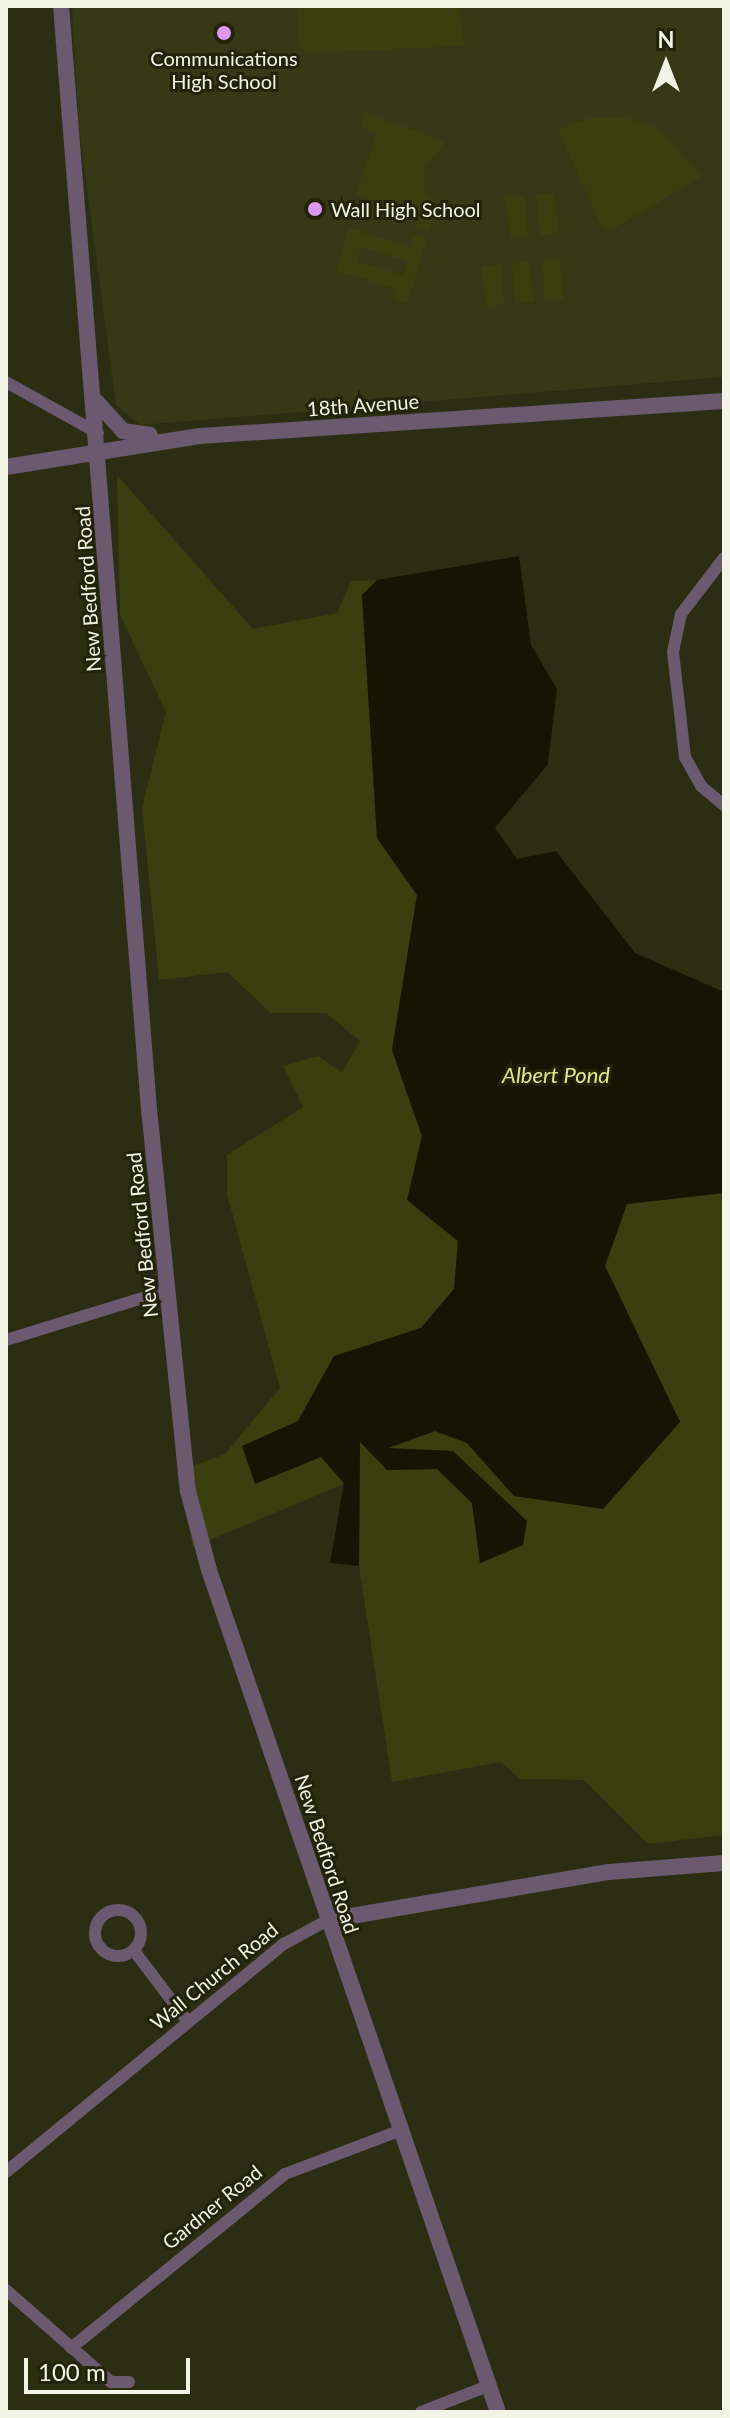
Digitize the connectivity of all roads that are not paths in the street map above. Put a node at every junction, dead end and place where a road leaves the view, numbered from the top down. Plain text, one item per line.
1 (61, 6) edge
2 (6, 382) edge
3 (96, 401) junction
4 (724, 401) edge
5 (200, 436) junction
6 (98, 442) junction
7 (6, 467) edge
8 (724, 558) edge
9 (724, 805) edge
10 (169, 1290) junction
11 (6, 1340) edge
12 (724, 1863) edge
13 (328, 1920) junction
14 (135, 1952) junction
15 (188, 2022) junction
16 (399, 2131) junction
17 (6, 2172) edge
18 (6, 2290) edge
19 (71, 2348) junction
20 (129, 2382) dead end
21 (488, 2386) junction
22 (421, 2412) edge
23 (498, 2412) edge

1 - 3 street, New Bedford Road
2 - 6 street
3 - 5 street
3 - 6 street, New Bedford Road
4 - 5 street, 18th Avenue
5 - 6 street, 18th Avenue
6 - 7 street, 18th Avenue
6 - 10 street, New Bedford Road
8 - 9 street
10 - 11 street
10 - 13 street, New Bedford Road
12 - 13 street, Wall Church Road
13 - 15 street, Wall Church Road
13 - 16 street, New Bedford Road
14 - 14 street
14 - 15 street
15 - 17 street, Wall Church Road
16 - 19 street, Gardner Road
16 - 21 street, New Bedford Road
18 - 19 street
19 - 20 street
21 - 22 street
21 - 23 street, New Bedford Road

